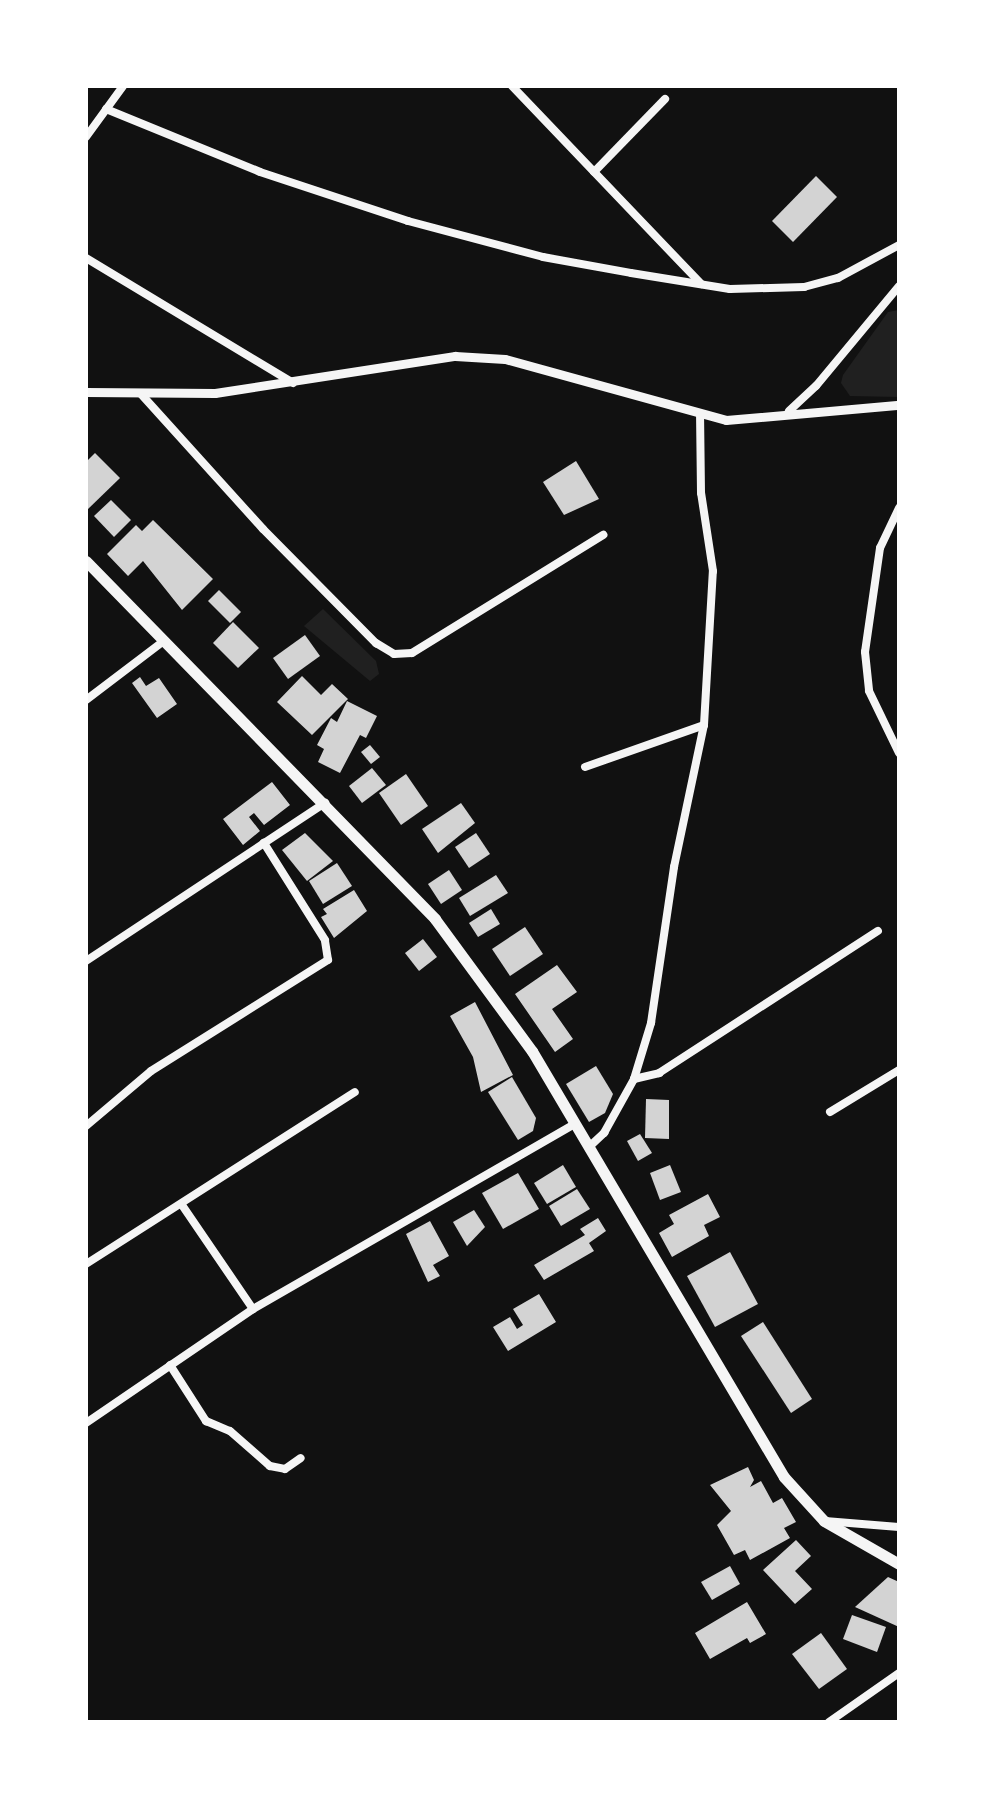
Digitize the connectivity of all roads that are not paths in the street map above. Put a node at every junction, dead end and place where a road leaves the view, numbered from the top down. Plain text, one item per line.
1 (123, 86) edge
2 (512, 86) edge
3 (665, 99) dead end
4 (106, 109) junction
5 (86, 137) edge
6 (594, 172) junction
7 (899, 245) edge
8 (86, 258) edge
9 (701, 284) junction
10 (899, 286) edge
11 (293, 384) junction
12 (86, 392) edge
13 (141, 394) junction
14 (899, 405) edge
15 (789, 411) junction
16 (700, 415) junction
17 (899, 508) edge
18 (603, 535) dead end
19 (86, 561) edge
20 (165, 640) junction
21 (86, 700) edge
22 (704, 725) junction
23 (899, 753) edge
24 (585, 767) dead end
25 (325, 802) junction
26 (264, 843) junction
27 (878, 931) dead end
28 (86, 961) edge
29 (899, 1070) edge
30 (634, 1079) junction
31 (355, 1092) dead end
32 (830, 1112) dead end
33 (575, 1124) junction
34 (86, 1126) edge
35 (589, 1147) junction
36 (182, 1205) junction
37 (86, 1264) edge
38 (253, 1309) junction
39 (170, 1365) junction
40 (86, 1423) edge
41 (301, 1458) dead end
42 (824, 1521) junction
43 (899, 1527) edge
44 (899, 1564) edge
45 (899, 1673) edge
46 (829, 1722) edge

1 - 4 street
2 - 6 street
3 - 6 street
4 - 5 street
4 - 9 street
6 - 9 street
7 - 9 street
8 - 11 street
10 - 15 street
11 - 13 street
11 - 16 street
12 - 13 street
13 - 18 street
14 - 15 street
15 - 16 street
16 - 22 street
17 - 23 street
19 - 20 main road
20 - 21 street
20 - 25 main road
22 - 24 street
22 - 30 street
25 - 26 street
25 - 33 main road
26 - 28 street
26 - 34 street
27 - 30 street
29 - 32 street
30 - 35 street
31 - 36 street
33 - 35 main road
33 - 38 street
35 - 42 main road
36 - 37 street
36 - 38 street
38 - 39 street
39 - 40 street
39 - 41 street
42 - 43 street
42 - 44 main road
45 - 46 street

